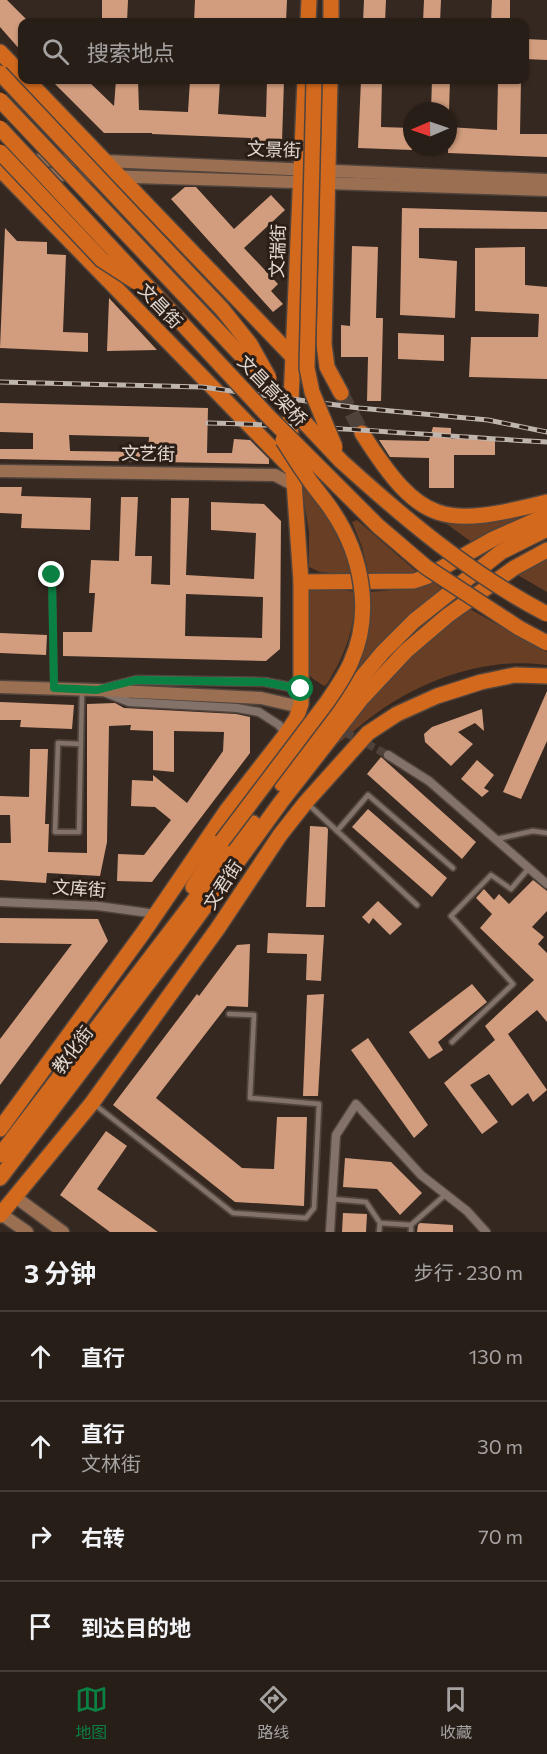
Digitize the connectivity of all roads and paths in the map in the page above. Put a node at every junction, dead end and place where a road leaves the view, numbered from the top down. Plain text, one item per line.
1 (309, 0) edge
2 (331, 0) edge
3 (314, 15) edge
4 (331, 18) edge
5 (0, 52) edge
6 (18, 71) edge
7 (0, 73) edge
8 (31, 84) edge
9 (305, 84) edge
10 (314, 84) edge
11 (330, 84) edge
12 (0, 100) edge
13 (0, 128) edge
14 (0, 152) edge
15 (105, 161) junction
16 (1, 168) edge
17 (120, 176) junction
18 (299, 176) junction
19 (328, 177) junction
20 (547, 180) edge
21 (547, 190) edge
22 (158, 297) junction
23 (294, 358) junction
24 (341, 393) tunnel mouth
25 (278, 394) junction
26 (269, 417) junction
27 (362, 433) tunnel mouth
28 (341, 460) junction
29 (293, 470) junction
30 (0, 471) edge
31 (294, 485) junction
32 (547, 502) edge
33 (547, 515) edge
34 (547, 529) edge
35 (547, 550) edge
36 (52, 575) dead end
37 (301, 582) junction
38 (547, 614) edge
39 (547, 643) edge
40 (547, 676) edge
41 (0, 687) edge
42 (54, 688) junction
43 (82, 689) junction
44 (301, 689) junction
45 (97, 690) junction
46 (296, 706) dead end
47 (286, 734) junction
48 (80, 744) junction
49 (388, 755) tunnel mouth
50 (306, 802) junction
51 (337, 831) junction
52 (547, 833) edge
53 (497, 839) junction
54 (207, 863) junction
55 (453, 868) dead end
56 (529, 868) junction
57 (248, 881) junction
58 (547, 884) edge
59 (0, 902) edge
60 (417, 905) dead end
61 (156, 914) junction
62 (143, 933) junction
63 (171, 940) junction
64 (229, 1014) dead end
65 (452, 1042) dead end
66 (92, 1102) junction
67 (2, 1120) edge
68 (0, 1155) edge
69 (0, 1178) edge
70 (445, 1195) junction
71 (14, 1196) junction
72 (332, 1198) junction
73 (0, 1215) edge
74 (380, 1223) junction
75 (411, 1226) junction
76 (27, 1232) edge
77 (63, 1232) edge
78 (330, 1232) edge
79 (379, 1232) edge
80 (411, 1232) edge
81 (486, 1232) edge

1 - 3 highway
2 - 4 highway
5 - 6 highway
7 - 25 highway, bridge
8 - 15 highway
9 - 18 highway, 文瑞街
10 - 28 highway, bridge
11 - 19 highway
12 - 25 highway, 文昌高架桥, bridge
13 - 22 highway, 文昌高架桥, bridge
14 - 22 highway, bridge
15 - 16 main road, 文景街
15 - 17 highway
15 - 18 main road, 文景街
16 - 17 main road, 文景街
16 - 29 highway, 文昌街
17 - 18 main road, 文景街
17 - 23 highway
18 - 19 main road, 文景街
18 - 23 highway, 文瑞街
19 - 20 main road, 文景街
19 - 21 main road, 文景街
19 - 24 highway
22 - 26 highway, 文昌高架桥, bridge
23 - 29 highway, 文瑞街
25 - 28 highway, 文昌高架桥, bridge
26 - 39 highway, 文昌高架桥, bridge
26 - 54 highway, bridge
27 - 32 highway
28 - 38 highway, 文昌高架桥, bridge
29 - 31 highway
30 - 31 main road, 文艺街
31 - 37 highway
33 - 37 highway
34 - 63 highway
35 - 63 highway
36 - 42 lane
37 - 44 highway
40 - 50 highway, 文君街
41 - 42 main road
42 - 43 main road
43 - 45 main road
43 - 48 lane
44 - 45 street
44 - 47 highway
45 - 46 main road
45 - 47 street
47 - 61 highway
48 - 48 lane
49 - 53 street
50 - 51 lane
50 - 57 highway, 文君街
51 - 55 lane
51 - 60 lane
52 - 53 lane
53 - 56 street
54 - 62 highway
54 - 63 highway
56 - 58 street
56 - 65 lane
57 - 63 highway
57 - 66 highway, 文君街
59 - 61 street, 文库街
61 - 62 highway
62 - 67 highway
63 - 68 highway, 教化街
63 - 69 highway, 教化街
64 - 66 lane
66 - 71 highway, 文君街
70 - 72 street
70 - 75 lane
70 - 81 street
71 - 73 highway, 文君街
71 - 77 main road
72 - 74 lane
72 - 78 street
73 - 76 main road
74 - 75 lane
74 - 79 lane
75 - 80 lane

